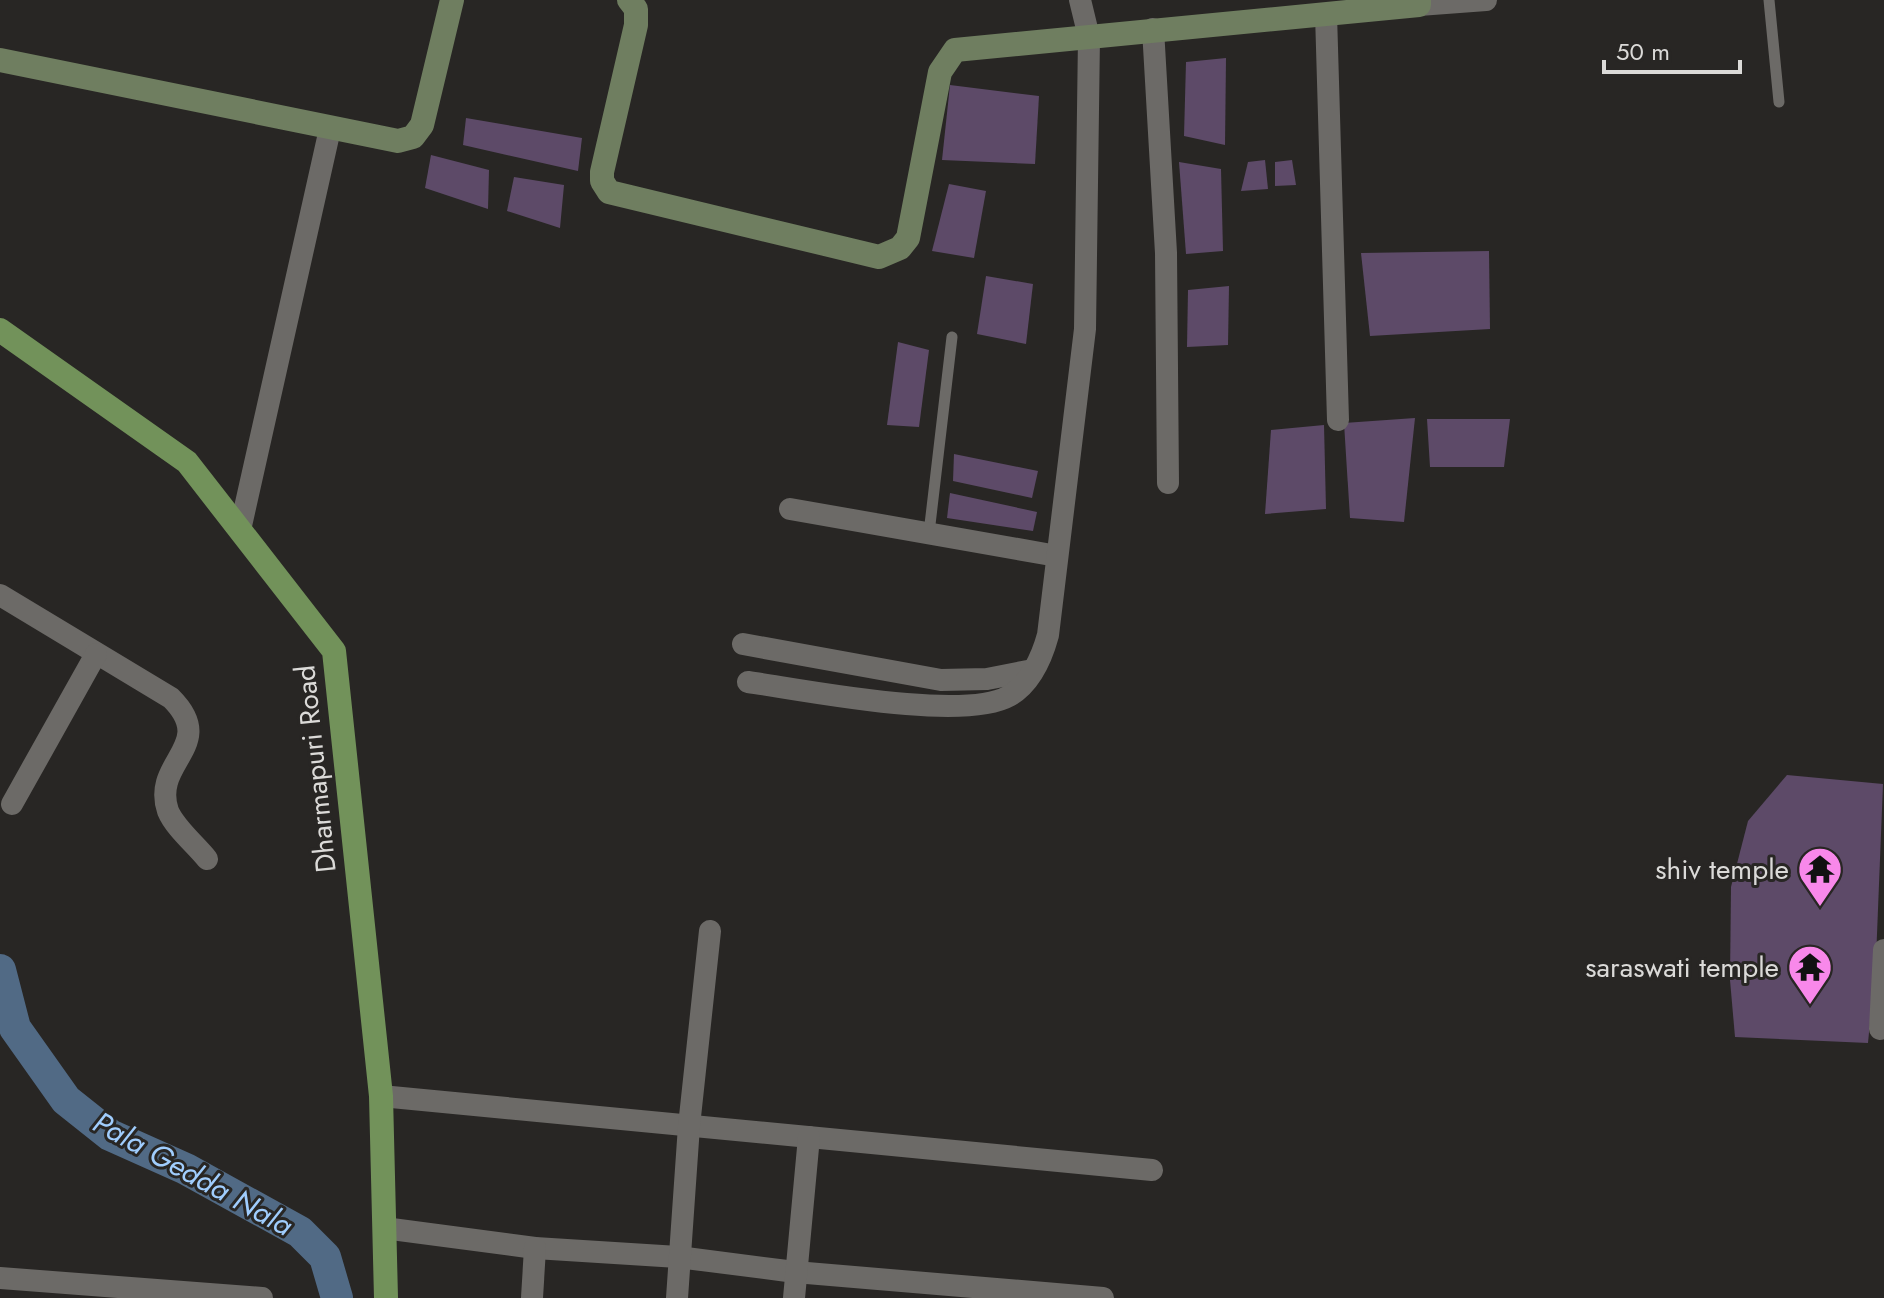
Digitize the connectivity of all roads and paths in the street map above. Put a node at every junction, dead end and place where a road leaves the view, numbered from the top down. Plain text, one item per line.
1 (452, 0) edge
2 (629, 0) edge
3 (1080, 0) edge
4 (1486, 0) edge
5 (1769, 0) edge
6 (1419, 2) edge
7 (1326, 14) junction
8 (1153, 29) junction
9 (1089, 37) junction
10 (0, 60) edge
11 (1779, 102) dead end
12 (330, 129) junction
13 (0, 330) edge
14 (952, 337) dead end
15 (1338, 420) dead end
16 (1168, 483) dead end
17 (790, 509) dead end
18 (240, 530) junction
19 (929, 533) junction
20 (1057, 556) junction
21 (0, 595) edge
22 (743, 644) dead end
23 (96, 654) junction
24 (1033, 670) junction
25 (748, 682) dead end
26 (12, 804) dead end
27 (207, 859) dead end
28 (710, 931) dead end
29 (1884, 950) edge
30 (1880, 1029) dead end
31 (381, 1096) junction
32 (689, 1126) junction
33 (809, 1137) junction
34 (1152, 1170) dead end
35 (384, 1228) junction
36 (535, 1248) junction
37 (678, 1257) junction
38 (795, 1272) junction
39 (0, 1278) edge
40 (929, 1290) edge
41 (1050, 1296) edge
42 (262, 1298) edge
43 (386, 1298) edge
44 (532, 1298) edge
45 (677, 1298) edge
46 (794, 1298) edge
47 (1103, 1298) edge

1 - 12 street
2 - 9 street
3 - 9 street
4 - 6 street
5 - 11 lane
6 - 7 street
7 - 8 street
7 - 15 street
8 - 9 street
8 - 16 street
9 - 20 street
10 - 12 street
12 - 18 street
13 - 18 main road, Dharmapuri Road
14 - 19 lane
17 - 19 street
18 - 31 main road, Dharmapuri Road
19 - 20 street
20 - 24 street
21 - 23 street
22 - 24 street
23 - 26 street
23 - 27 street
24 - 25 street
28 - 32 street
29 - 30 street
31 - 32 street
31 - 35 main road, Dharmapuri Road
32 - 33 street
32 - 37 street
33 - 34 street
33 - 38 street
35 - 36 street
35 - 43 main road, Dharmapuri Road
36 - 37 street
36 - 44 street
37 - 38 street
37 - 45 street
38 - 40 street
38 - 46 street
39 - 42 street
40 - 41 street
41 - 47 street

